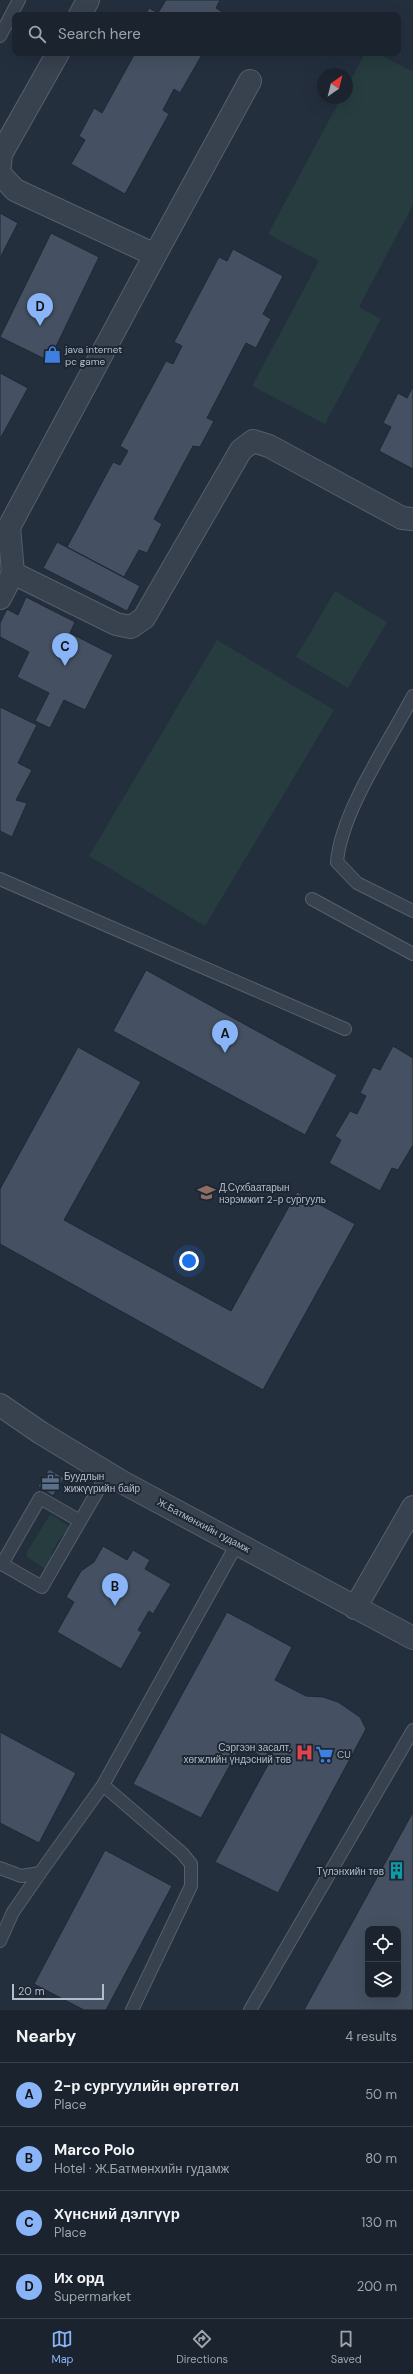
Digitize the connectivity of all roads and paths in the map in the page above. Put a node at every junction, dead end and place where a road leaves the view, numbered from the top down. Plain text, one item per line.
1 (20, 0) edge
2 (88, 0) edge
3 (13, 12) edge
4 (82, 12) edge
5 (12, 14) edge
6 (0, 36) edge
7 (56, 56) edge
8 (250, 81) dead end
9 (0, 162) edge
10 (155, 255) junction
11 (413, 519) edge
12 (13, 573) junction
13 (0, 598) edge
14 (413, 696) edge
15 (0, 879) edge
16 (312, 899) dead end
17 (413, 911) edge
18 (413, 954) edge
19 (345, 1029) dead end
20 (0, 1405) edge
21 (108, 1473) junction
22 (413, 1507) edge
23 (80, 1521) junction
24 (238, 1542) junction
25 (355, 1608) junction
26 (413, 1638) edge
27 (413, 1730) edge
28 (103, 1785) junction
29 (0, 1868) edge
30 (40, 1873) junction
31 (0, 1941) edge
32 (132, 2010) edge
33 (250, 2010) edge

1 - 3 lane
2 - 4 street
5 - 6 lane
7 - 9 street
8 - 10 street
9 - 10 street
10 - 12 street
11 - 12 street
12 - 13 street
14 - 17 lane
15 - 19 lane
16 - 18 lane
20 - 21 street, Ж.Батмөнхийн гудамж
21 - 23 lane
21 - 24 street, Ж.Батмөнхийн гудамж
22 - 25 street
23 - 23 lane
24 - 25 street, Ж.Батмөнхийн гудамж
24 - 28 lane
25 - 26 street, Ж.Батмөнхийн гудамж
27 - 33 lane
28 - 30 lane
28 - 32 lane
29 - 30 lane
30 - 31 lane

